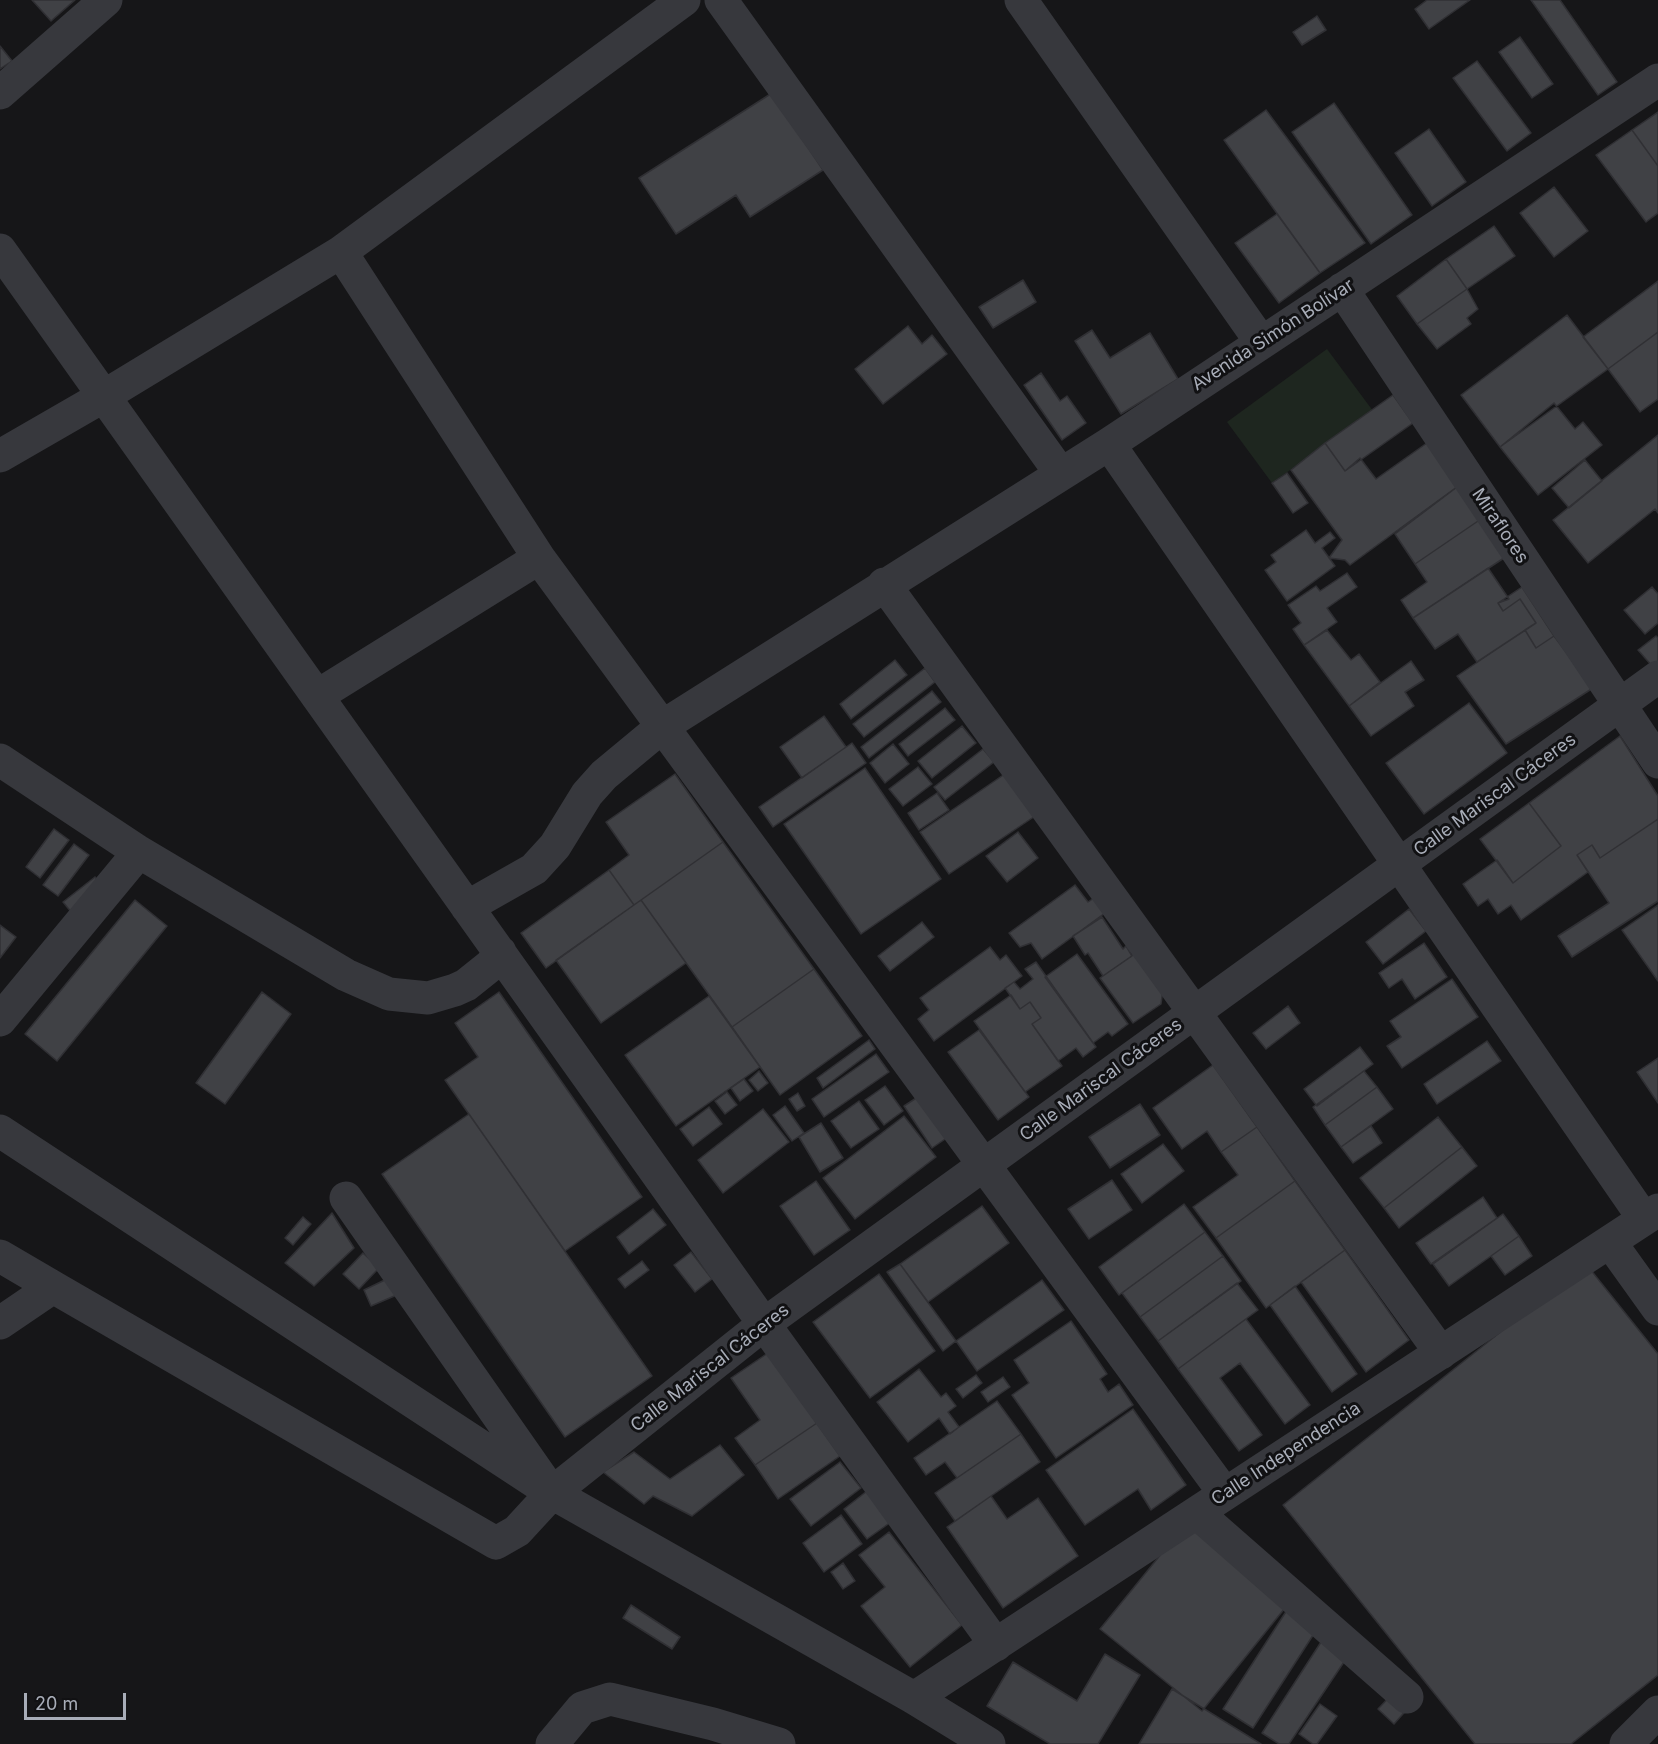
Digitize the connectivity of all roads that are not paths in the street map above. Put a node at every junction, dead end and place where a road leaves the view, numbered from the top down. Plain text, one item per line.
1 (105, 0) edge
2 (684, 0) edge
3 (721, 0) edge
4 (1021, 0) edge
5 (1658, 80) edge
6 (0, 93) edge
7 (0, 250) edge
8 (341, 252) junction
9 (1342, 289) junction
10 (1261, 342) junction
11 (104, 396) junction
12 (1109, 444) junction
13 (0, 456) edge
14 (1061, 474) junction
15 (538, 558) junction
16 (884, 584) junction
17 (1658, 677) edge
18 (317, 696) junction
19 (1620, 705) junction
20 (663, 726) junction
21 (0, 760) edge
22 (1658, 762) edge
23 (139, 852) junction
24 (1398, 864) junction
25 (467, 907) junction
26 (500, 952) junction
27 (1195, 1012) junction
28 (0, 1020) edge
29 (0, 1131) edge
30 (983, 1166) junction
31 (346, 1198) dead end
32 (1651, 1215) edge
33 (1610, 1242) junction
34 (0, 1256) edge
35 (53, 1287) junction
36 (1658, 1308) edge
37 (0, 1323) edge
38 (764, 1323) junction
39 (1441, 1353) junction
40 (1225, 1494) junction
41 (536, 1511) junction
42 (1197, 1513) junction
43 (996, 1644) junction
44 (1407, 1696) dead end
45 (914, 1698) junction
46 (1658, 1712) edge
47 (552, 1744) edge
48 (779, 1744) edge
49 (988, 1744) edge
50 (1626, 1744) edge

1 - 6 street
2 - 8 street
3 - 14 street
4 - 10 street
5 - 9 street, Avenida Simón Bolívar
7 - 11 street
8 - 11 street
8 - 15 street
9 - 10 street, Avenida Simón Bolívar
9 - 19 street, Miraflores
10 - 12 street, Avenida Simón Bolívar
11 - 13 street
11 - 18 street
12 - 14 street, Avenida Simón Bolívar
12 - 24 street
14 - 16 street, Avenida Simón Bolívar
15 - 18 street
15 - 20 street
16 - 20 street, Avenida Simón Bolívar
16 - 27 street
17 - 19 street, Calle Mariscal Cáceres
18 - 25 street
19 - 22 street, Miraflores
19 - 24 street, Calle Mariscal Cáceres
20 - 25 street, Avenida Simón Bolívar
20 - 30 street
21 - 23 street
23 - 26 street
23 - 28 street
24 - 27 street, Calle Mariscal Cáceres
24 - 32 street
25 - 26 street
26 - 38 street
27 - 30 street, Calle Mariscal Cáceres
27 - 39 street
29 - 41 street
30 - 38 street, Calle Mariscal Cáceres
30 - 40 street
31 - 41 street
32 - 33 street, Calle Independencia
33 - 36 street
33 - 39 street, Calle Independencia
34 - 35 street
35 - 37 street
35 - 41 street, Calle Mariscal Cáceres
38 - 41 street, Calle Mariscal Cáceres
38 - 43 street
39 - 40 street, Calle Independencia
40 - 42 street, Calle Independencia
41 - 45 street
42 - 43 street, Calle Independencia
42 - 44 street
43 - 45 street, Calle Independencia
45 - 49 street
46 - 50 street
47 - 48 street

